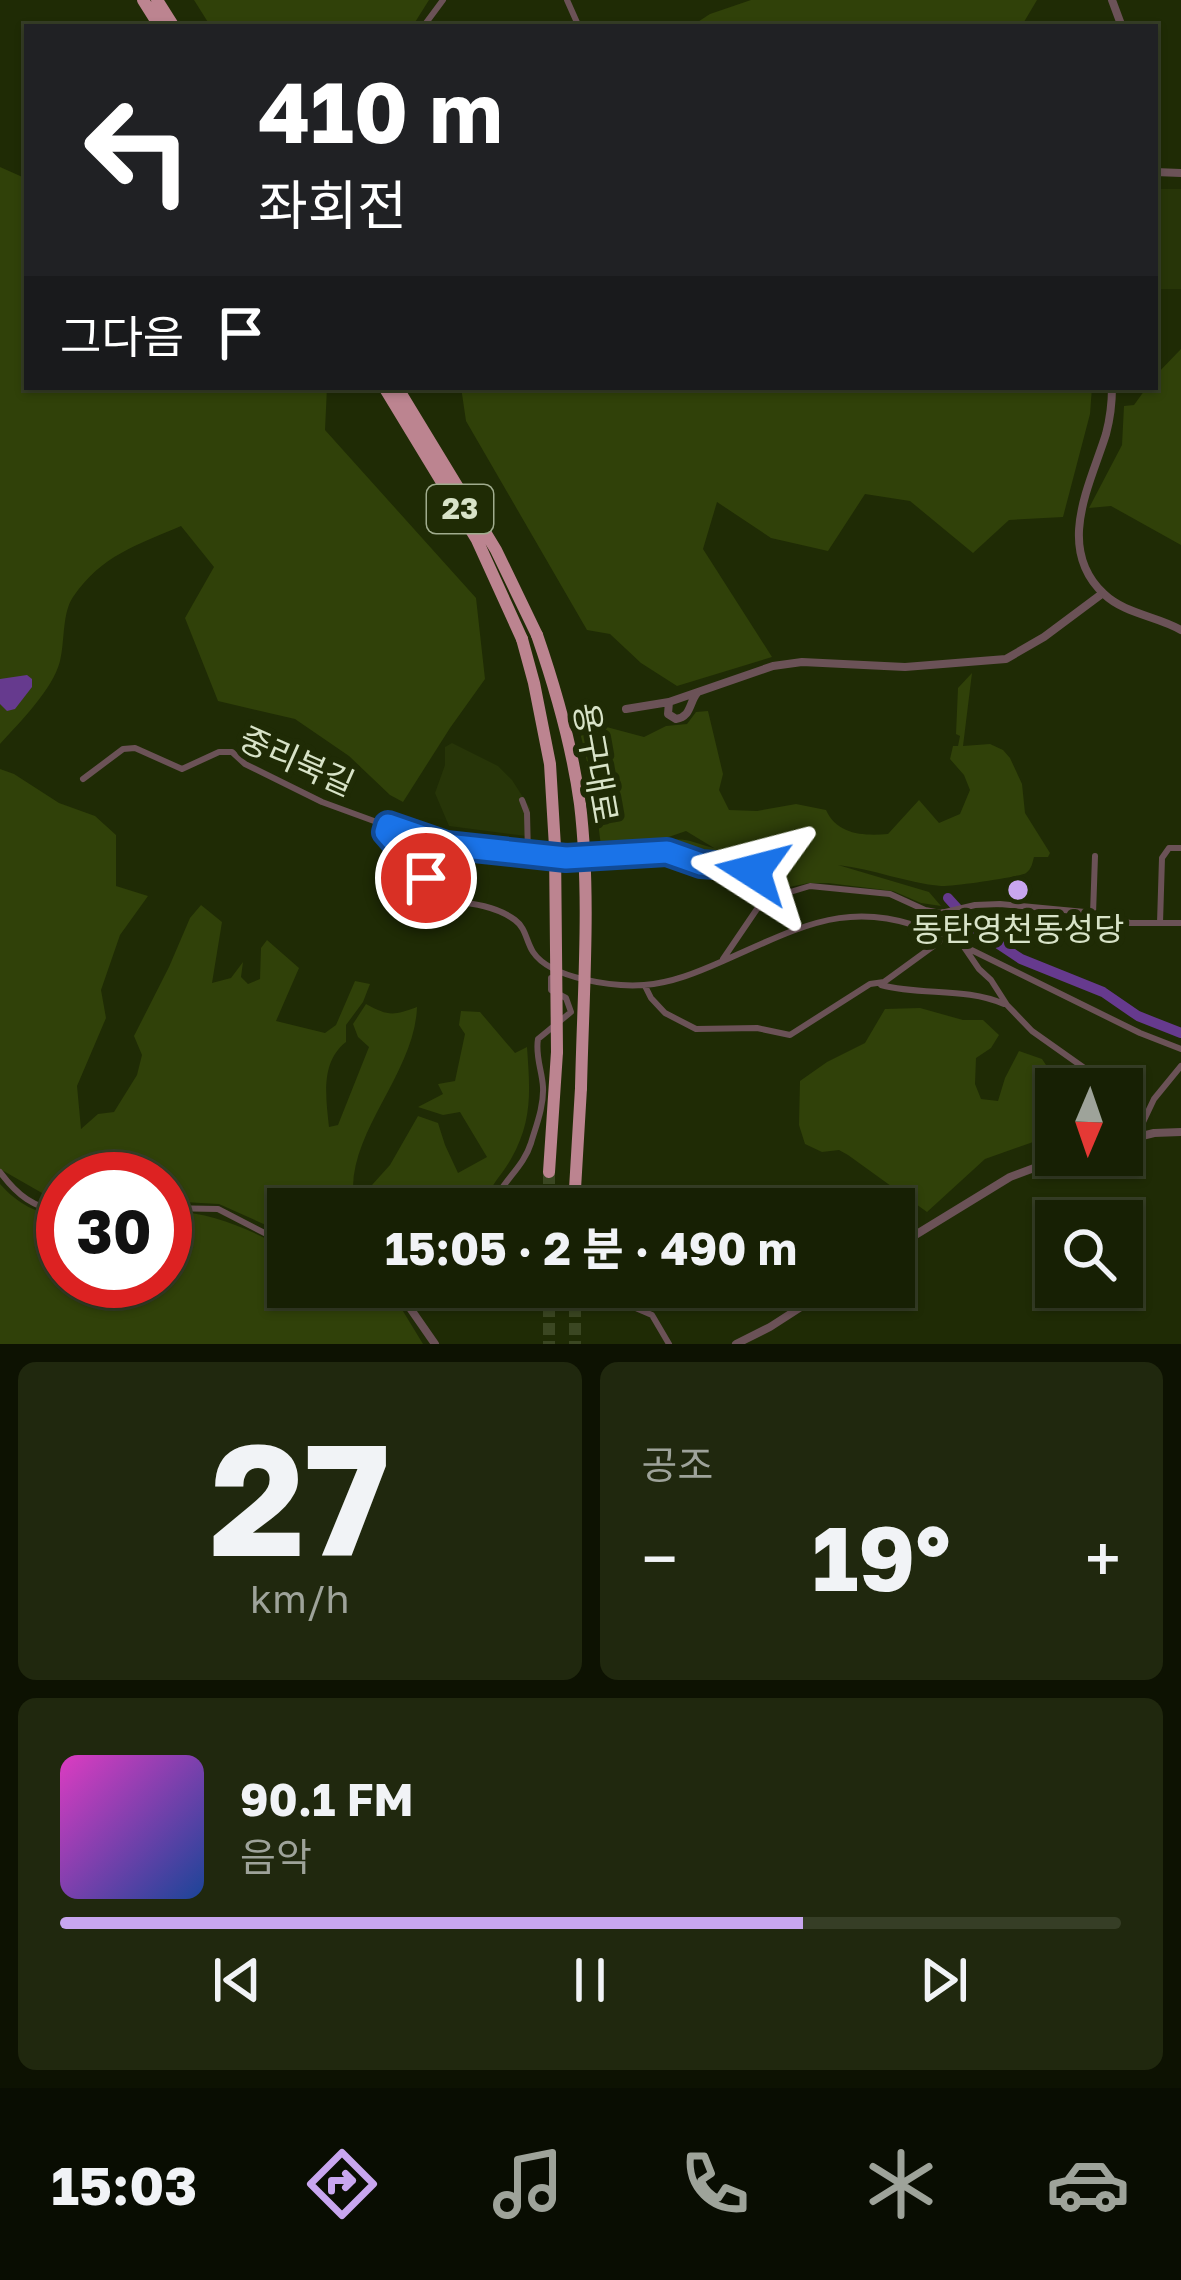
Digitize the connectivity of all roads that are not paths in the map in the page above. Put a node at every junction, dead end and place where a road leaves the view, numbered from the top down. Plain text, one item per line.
1 (386, 390) edge
2 (399, 390) edge
3 (1112, 390) edge
4 (1103, 593) junction
5 (1181, 630) edge
6 (698, 692) junction
7 (669, 702) junction
8 (626, 710) dead end
9 (82, 778) dead end
10 (522, 800) dead end
11 (388, 825) junction
12 (1181, 848) edge
13 (528, 854) junction
14 (1095, 856) dead end
15 (777, 896) junction
16 (945, 912) junction
17 (1093, 914) junction
18 (1181, 922) edge
19 (1160, 923) junction
20 (943, 936) junction
21 (962, 944) junction
22 (721, 962) junction
23 (559, 972) junction
24 (879, 984) junction
25 (644, 985) junction
26 (1007, 1005) junction
27 (1181, 1049) edge
28 (1181, 1066) edge
29 (1084, 1068) edge
30 (1143, 1112) edge
31 (1146, 1115) junction
32 (1143, 1122) edge
33 (1181, 1132) edge
34 (1143, 1137) edge
35 (1035, 1167) edge
36 (0, 1172) edge
37 (549, 1172) tunnel mouth
38 (500, 1188) edge
39 (575, 1188) tunnel mouth
40 (36, 1205) edge
41 (192, 1209) edge
42 (267, 1234) edge
43 (915, 1235) edge
44 (410, 1308) edge
45 (642, 1308) edge
46 (799, 1308) edge
47 (436, 1344) edge
48 (668, 1344) edge
49 (736, 1344) edge

1 - 37 highway, 용구대로 / 23, bridge
2 - 39 highway, 용구대로 / 23, bridge
3 - 4 street
4 - 5 street
4 - 6 street
6 - 7 street
6 - 7 street
7 - 8 street
9 - 11 street, 중리북길
10 - 13 street
11 - 13 street, 중리북길
11 - 23 street
12 - 19 street
13 - 15 street, 중리북길
14 - 17 street
15 - 16 street
15 - 22 street
16 - 17 street
16 - 20 street
17 - 19 street
18 - 19 street
20 - 21 street
20 - 22 street
20 - 24 street
21 - 26 street
21 - 27 street
22 - 25 street
23 - 25 street
23 - 38 street
24 - 25 street
24 - 26 street
26 - 29 street
28 - 31 street
30 - 31 street
31 - 32 street
33 - 34 street
35 - 43 street
36 - 40 street
41 - 42 street
44 - 47 street
45 - 48 street
46 - 49 street

